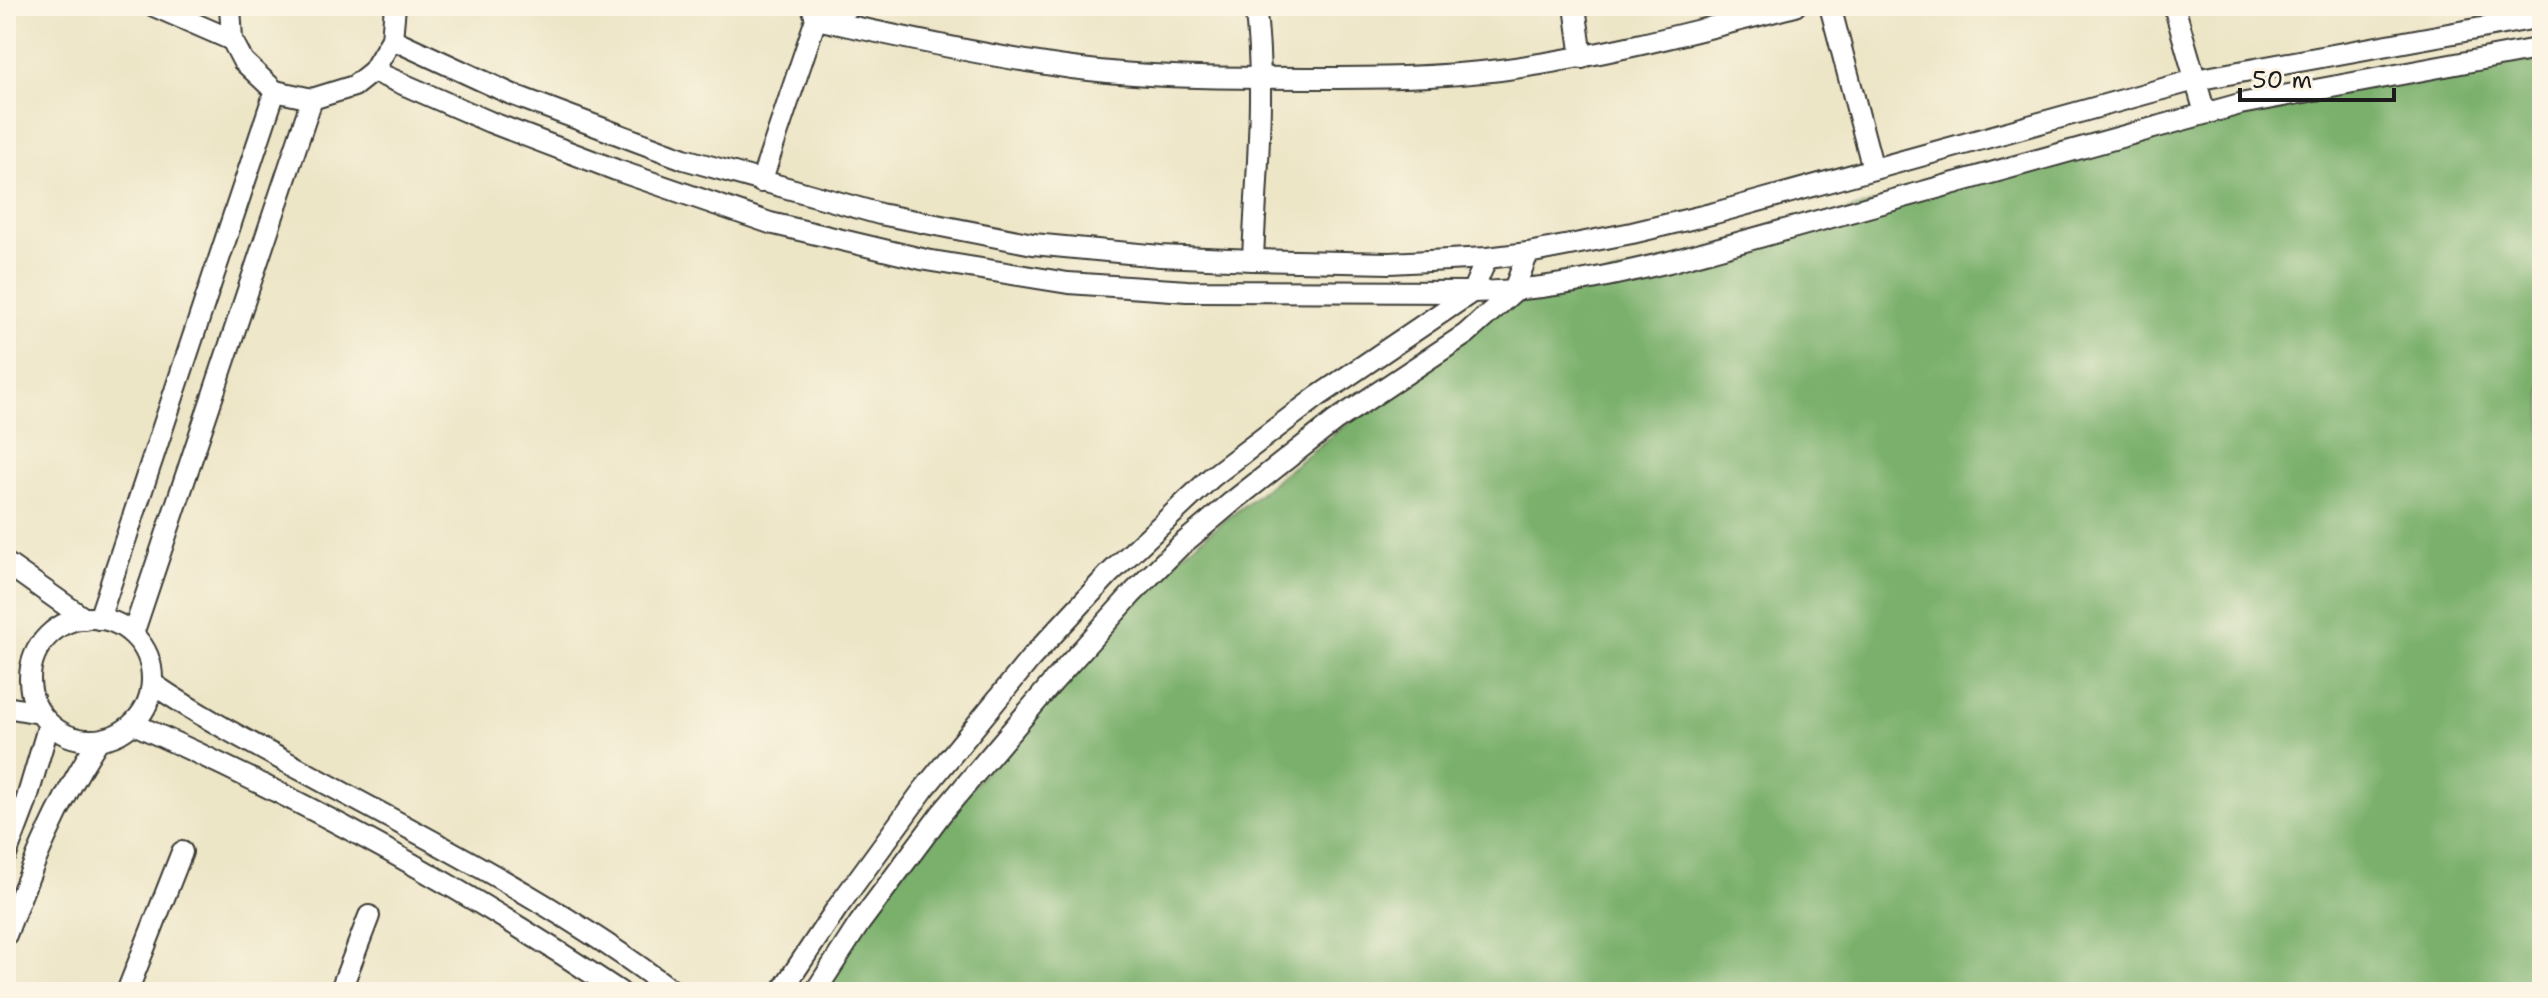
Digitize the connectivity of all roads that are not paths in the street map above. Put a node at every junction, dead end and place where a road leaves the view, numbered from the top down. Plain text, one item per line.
1 (154, 6) edge
2 (230, 6) edge
3 (395, 6) edge
4 (851, 6) edge
5 (1255, 6) edge
6 (1575, 6) edge
7 (1795, 6) edge
8 (1830, 6) edge
9 (2174, 6) edge
10 (814, 13) edge
11 (2542, 17) edge
12 (392, 39) junction
13 (232, 40) junction
14 (2542, 48) edge
15 (1582, 58) junction
16 (373, 71) junction
17 (1260, 78) junction
18 (2195, 80) junction
19 (275, 91) junction
20 (312, 99) junction
21 (2205, 113) junction
22 (1873, 169) junction
23 (761, 182) junction
24 (1528, 253) junction
25 (1487, 258) junction
26 (1253, 260) junction
27 (1472, 292) junction
28 (1513, 292) junction
29 (6, 563) edge
30 (92, 619) junction
31 (133, 634) junction
32 (153, 684) junction
33 (6, 707) edge
34 (44, 718) junction
35 (134, 724) junction
36 (98, 741) junction
37 (182, 852) dead end
38 (6, 855) edge
39 (369, 916) dead end
40 (6, 935) edge
41 (127, 992) edge
42 (340, 992) edge
43 (620, 992) edge
44 (674, 992) edge
45 (781, 992) edge
46 (815, 992) edge

1 - 13 street
2 - 13 street
3 - 12 street
4 - 10 street
5 - 17 street
6 - 15 street
7 - 15 street
8 - 22 street
9 - 18 street
10 - 17 street
10 - 23 street
11 - 18 street
12 - 16 street
12 - 23 street
13 - 19 street
14 - 21 street
15 - 17 street
16 - 20 street
16 - 27 street
17 - 26 street
18 - 21 street
18 - 22 street
19 - 20 street
19 - 30 street
20 - 31 street
21 - 28 street
22 - 24 street
23 - 26 street
24 - 25 street
24 - 28 street
25 - 26 street
25 - 27 street
27 - 28 street
27 - 45 street
28 - 46 street
29 - 30 street
30 - 31 street
30 - 34 street
31 - 32 street
32 - 35 street
32 - 44 street
33 - 34 street
34 - 36 street
34 - 38 street
35 - 36 street
35 - 43 street
36 - 40 street
37 - 41 street
39 - 42 street

